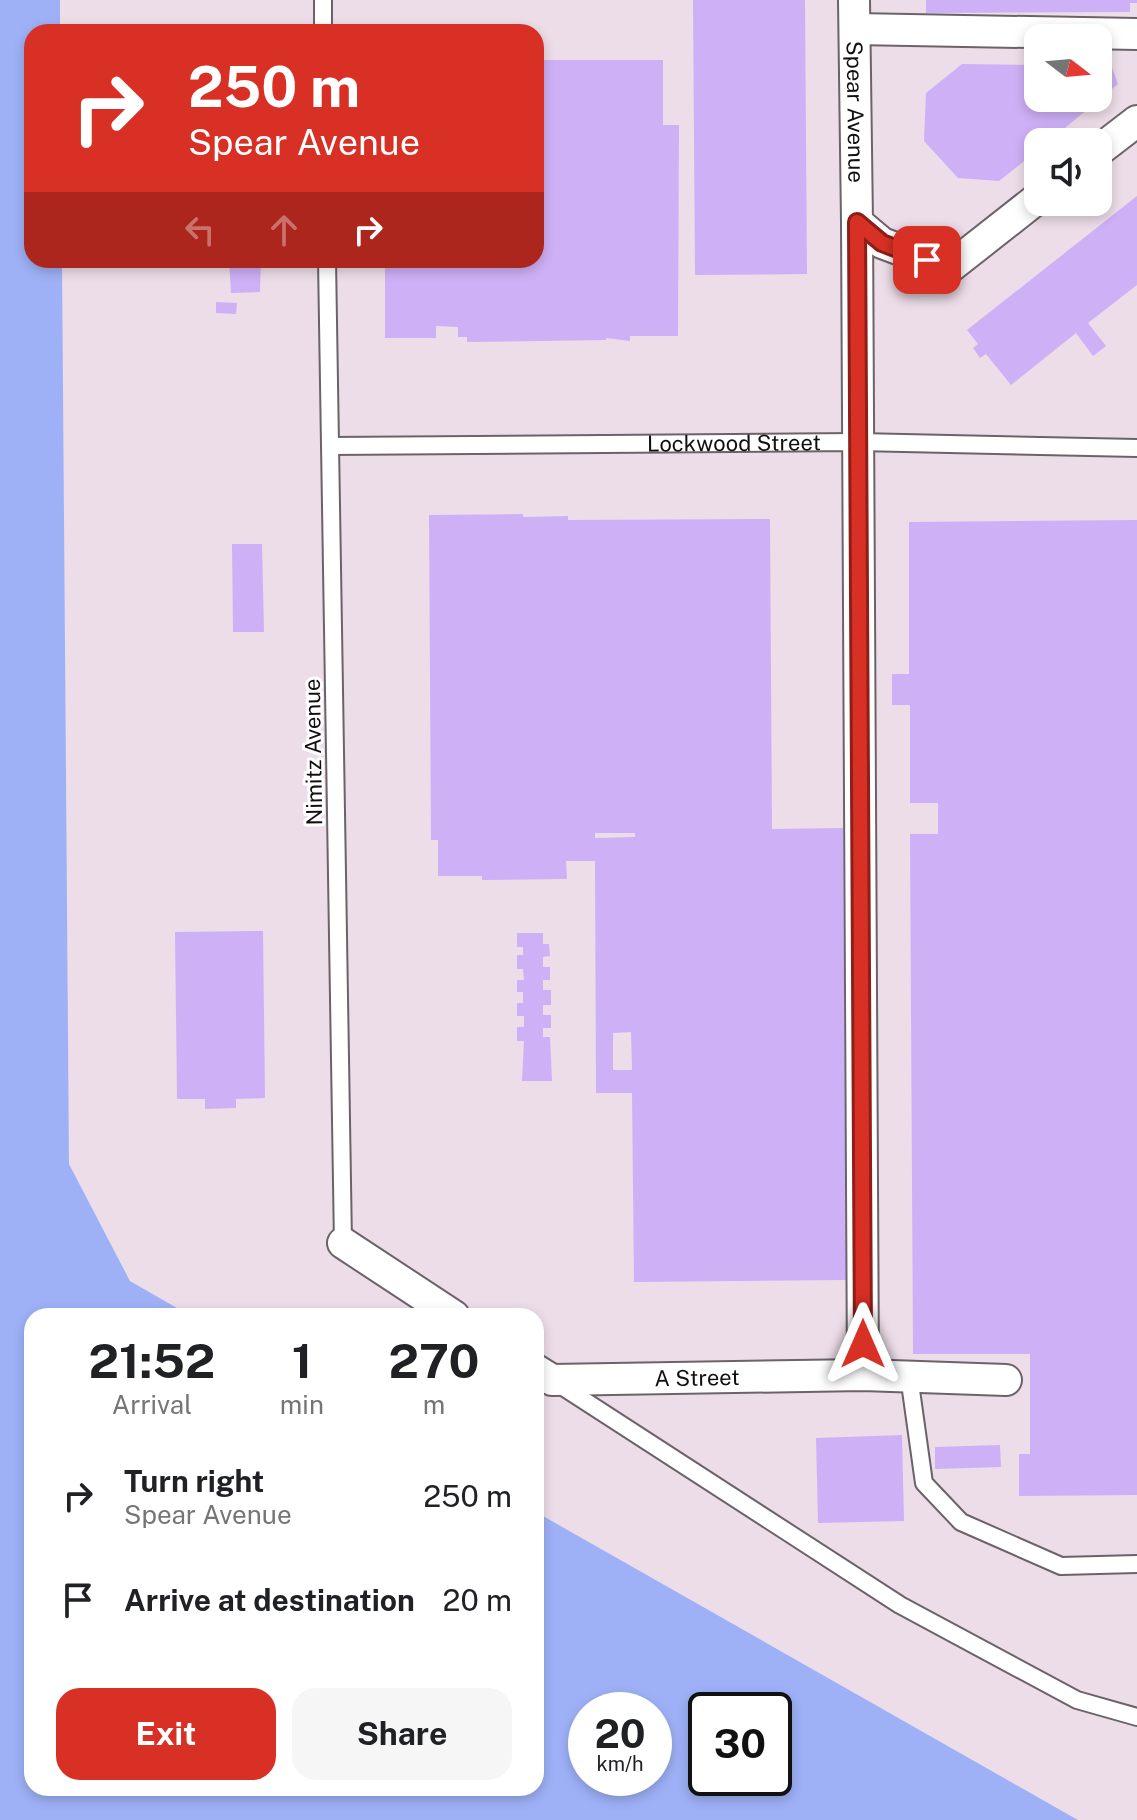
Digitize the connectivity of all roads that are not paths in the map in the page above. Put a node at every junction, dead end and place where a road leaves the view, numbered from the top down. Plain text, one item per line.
1 (323, 0) edge
2 (854, 14) edge
3 (323, 24) edge
4 (1137, 34) edge
5 (1137, 121) edge
6 (1112, 140) edge
7 (1024, 209) edge
8 (857, 222) junction
9 (327, 268) edge
10 (858, 442) junction
11 (330, 446) junction
12 (1137, 448) edge
13 (343, 1243) joint
14 (442, 1308) edge
15 (544, 1375) edge
16 (863, 1375) junction
17 (909, 1376) junction
18 (1006, 1380) dead end
19 (1137, 1564) edge
20 (1137, 1717) edge

1 - 3 lane
2 - 4 street
2 - 8 street, Spear Avenue
5 - 6 street
7 - 8 street
8 - 10 street, Spear Avenue
9 - 11 lane, Nimitz Avenue
10 - 11 lane, Lockwood Street
10 - 12 lane, Lockwood Street
10 - 16 street, Spear Avenue
11 - 13 lane, Nimitz Avenue
13 - 14 street
15 - 16 street, A Street
15 - 20 lane
16 - 17 street, A Street
17 - 18 street, A Street
17 - 19 lane

